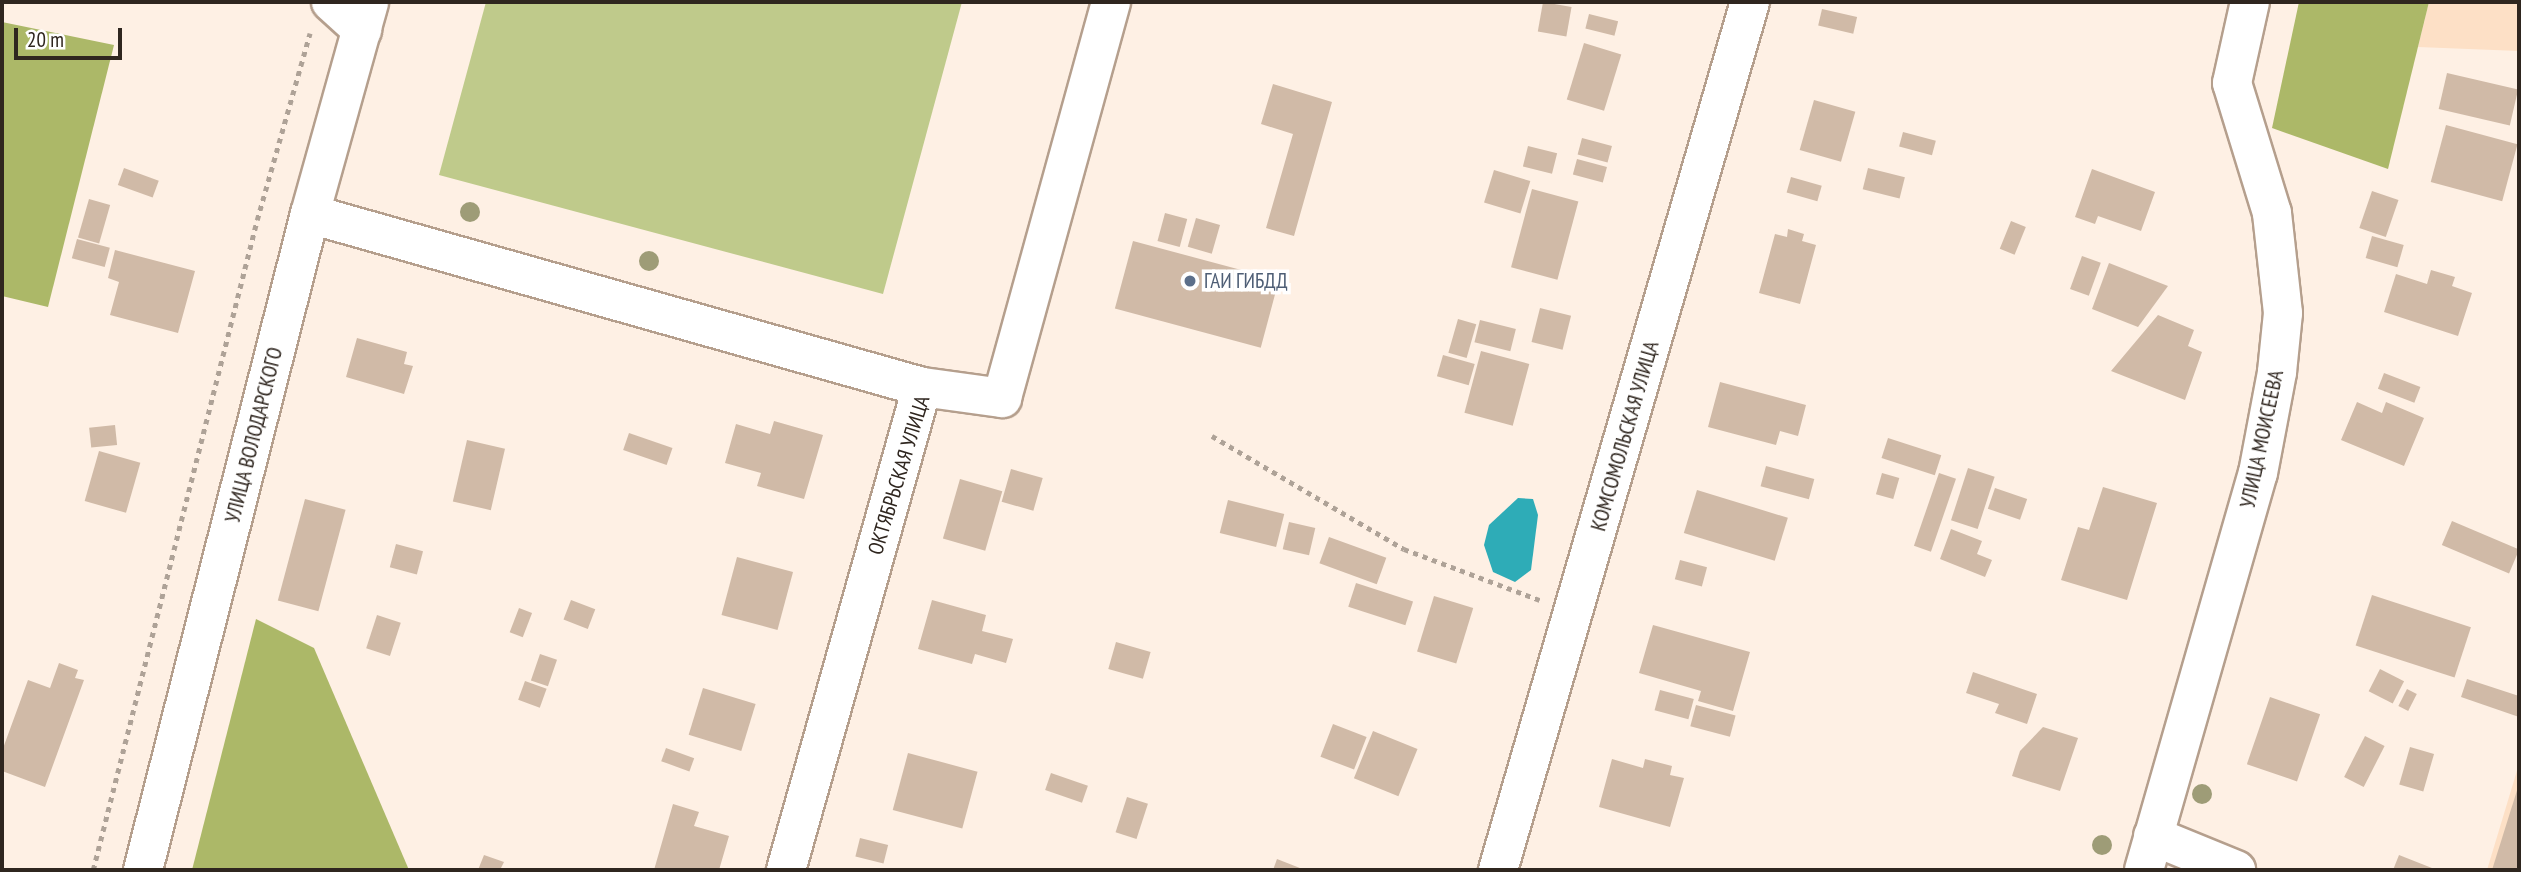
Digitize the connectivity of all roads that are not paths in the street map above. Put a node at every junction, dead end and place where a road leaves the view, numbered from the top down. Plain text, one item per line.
1 (1111, 2) edge
2 (1750, 2) edge
3 (2250, 2) edge
4 (321, 15) edge
5 (366, 16) edge
6 (310, 214) junction
7 (922, 387) junction
8 (2149, 853) edge
9 (143, 870) edge
10 (786, 870) edge
11 (1498, 870) edge
12 (2236, 870) edge

1 - 7 street, ОКТЯБРЬСКАЯ УЛИЦА
2 - 11 street, КОМСОМОЛЬСКАЯ УЛИЦА
3 - 8 street, УЛИЦА МОИСЕЕВА
4 - 5 street
5 - 6 street, УЛИЦА ВОЛОДАРСКОГО
6 - 7 street
6 - 9 street, УЛИЦА ВОЛОДАРСКОГО
7 - 10 street, ОКТЯБРЬСКАЯ УЛИЦА
8 - 12 street

